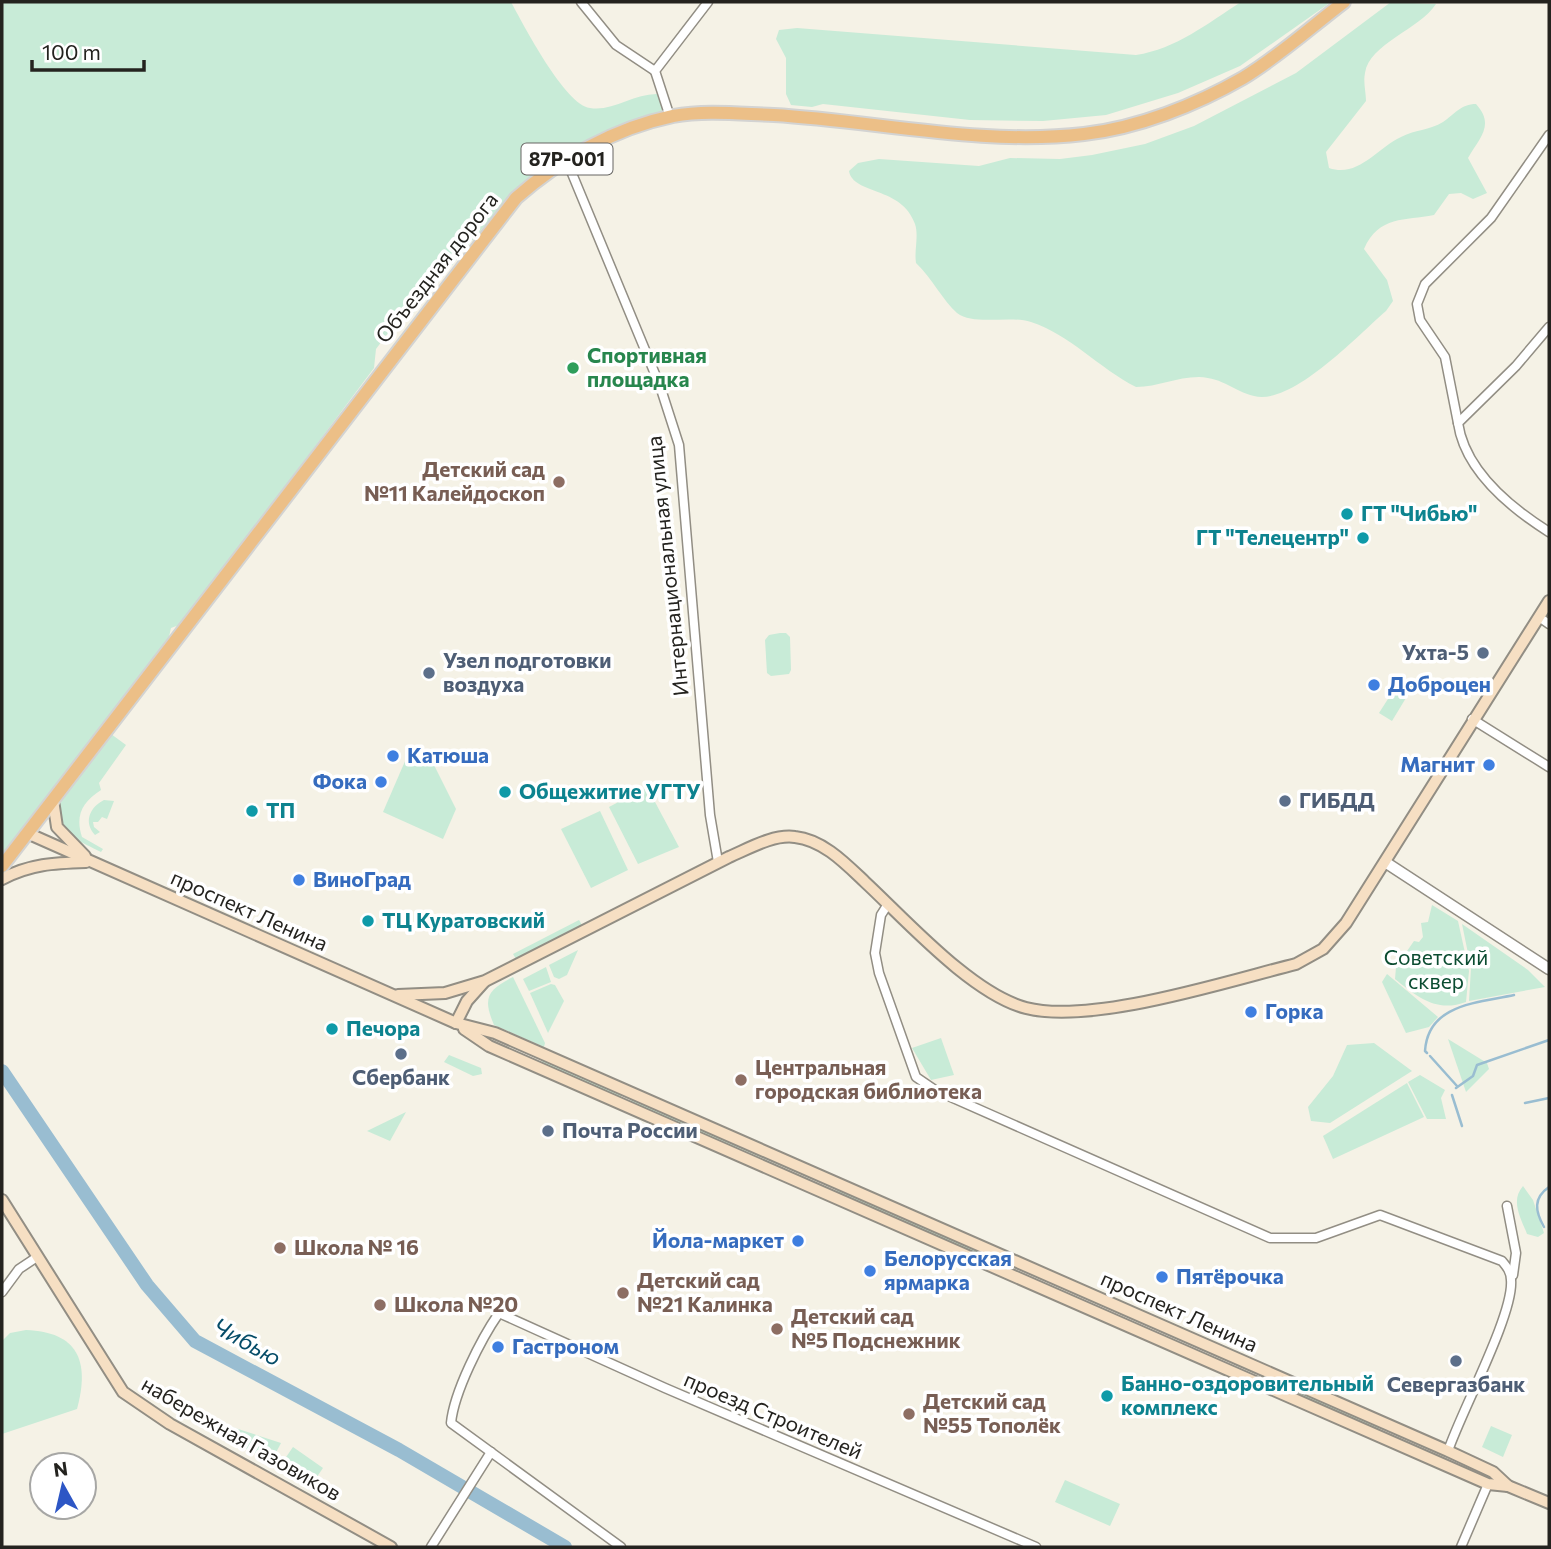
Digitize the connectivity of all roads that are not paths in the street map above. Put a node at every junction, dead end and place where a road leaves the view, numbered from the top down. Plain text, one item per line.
1 (580, 2) edge
2 (708, 2) edge
3 (1344, 2) edge
4 (655, 71) junction
5 (670, 117) junction
6 (1549, 135) edge
7 (566, 159) junction
8 (1549, 327) edge
9 (1458, 424) junction
10 (1549, 532) edge
11 (1549, 601) edge
12 (1539, 617) junction
13 (1549, 624) edge
14 (1472, 719) junction
15 (1549, 767) edge
16 (53, 800) junction
17 (27, 833) junction
18 (92, 862) junction
19 (718, 862) junction
20 (1385, 862) junction
21 (2, 866) edge
22 (2, 879) edge
23 (888, 904) junction
24 (1549, 969) edge
25 (485, 981) junction
26 (392, 995) junction
27 (456, 1023) junction
28 (830, 1180) junction
29 (824, 1193) junction
30 (2, 1200) edge
31 (1507, 1206) dead end
32 (37, 1257) junction
33 (1512, 1282) junction
34 (2, 1293) edge
35 (1448, 1451) junction
36 (491, 1452) junction
37 (1488, 1484) junction
38 (1508, 1486) junction
39 (1549, 1503) edge
40 (391, 1547) edge
41 (431, 1547) edge
42 (621, 1547) edge
43 (1036, 1547) edge
44 (1461, 1547) edge

1 - 4 street
2 - 4 street
3 - 5 main road, Объездная дорога / 87Р-001
4 - 5 street
5 - 7 main road, Объездная дорога / 87Р-001
6 - 9 street
7 - 16 main road, Объездная дорога / 87Р-001
7 - 19 street, Интернациональная улица
8 - 9 street
9 - 10 street
11 - 12 main road
12 - 13 street
12 - 14 main road
14 - 15 street
14 - 20 main road
16 - 17 main road, 87Р-001
16 - 18 main road
17 - 18 main road, проспект Ленина
17 - 21 main road, 87Р-001
18 - 22 main road
18 - 26 main road, проспект Ленина
19 - 23 main road
19 - 25 main road
20 - 23 main road
20 - 24 street
23 - 33 street
25 - 26 main road
25 - 27 main road
26 - 27 main road, проспект Ленина
27 - 28 main road, проспект Ленина
27 - 29 main road, проспект Ленина
28 - 29 main road
28 - 35 main road, проспект Ленина
29 - 37 main road, проспект Ленина
30 - 32 main road, набережная Газовиков
31 - 33 street
32 - 34 street
32 - 40 main road, набережная Газовиков
33 - 35 street
35 - 38 main road, проспект Ленина
36 - 41 street
36 - 42 street
36 - 43 street, проезд Строителей
37 - 38 main road, проспект Ленина
37 - 44 street
38 - 39 main road, проспект Ленина

